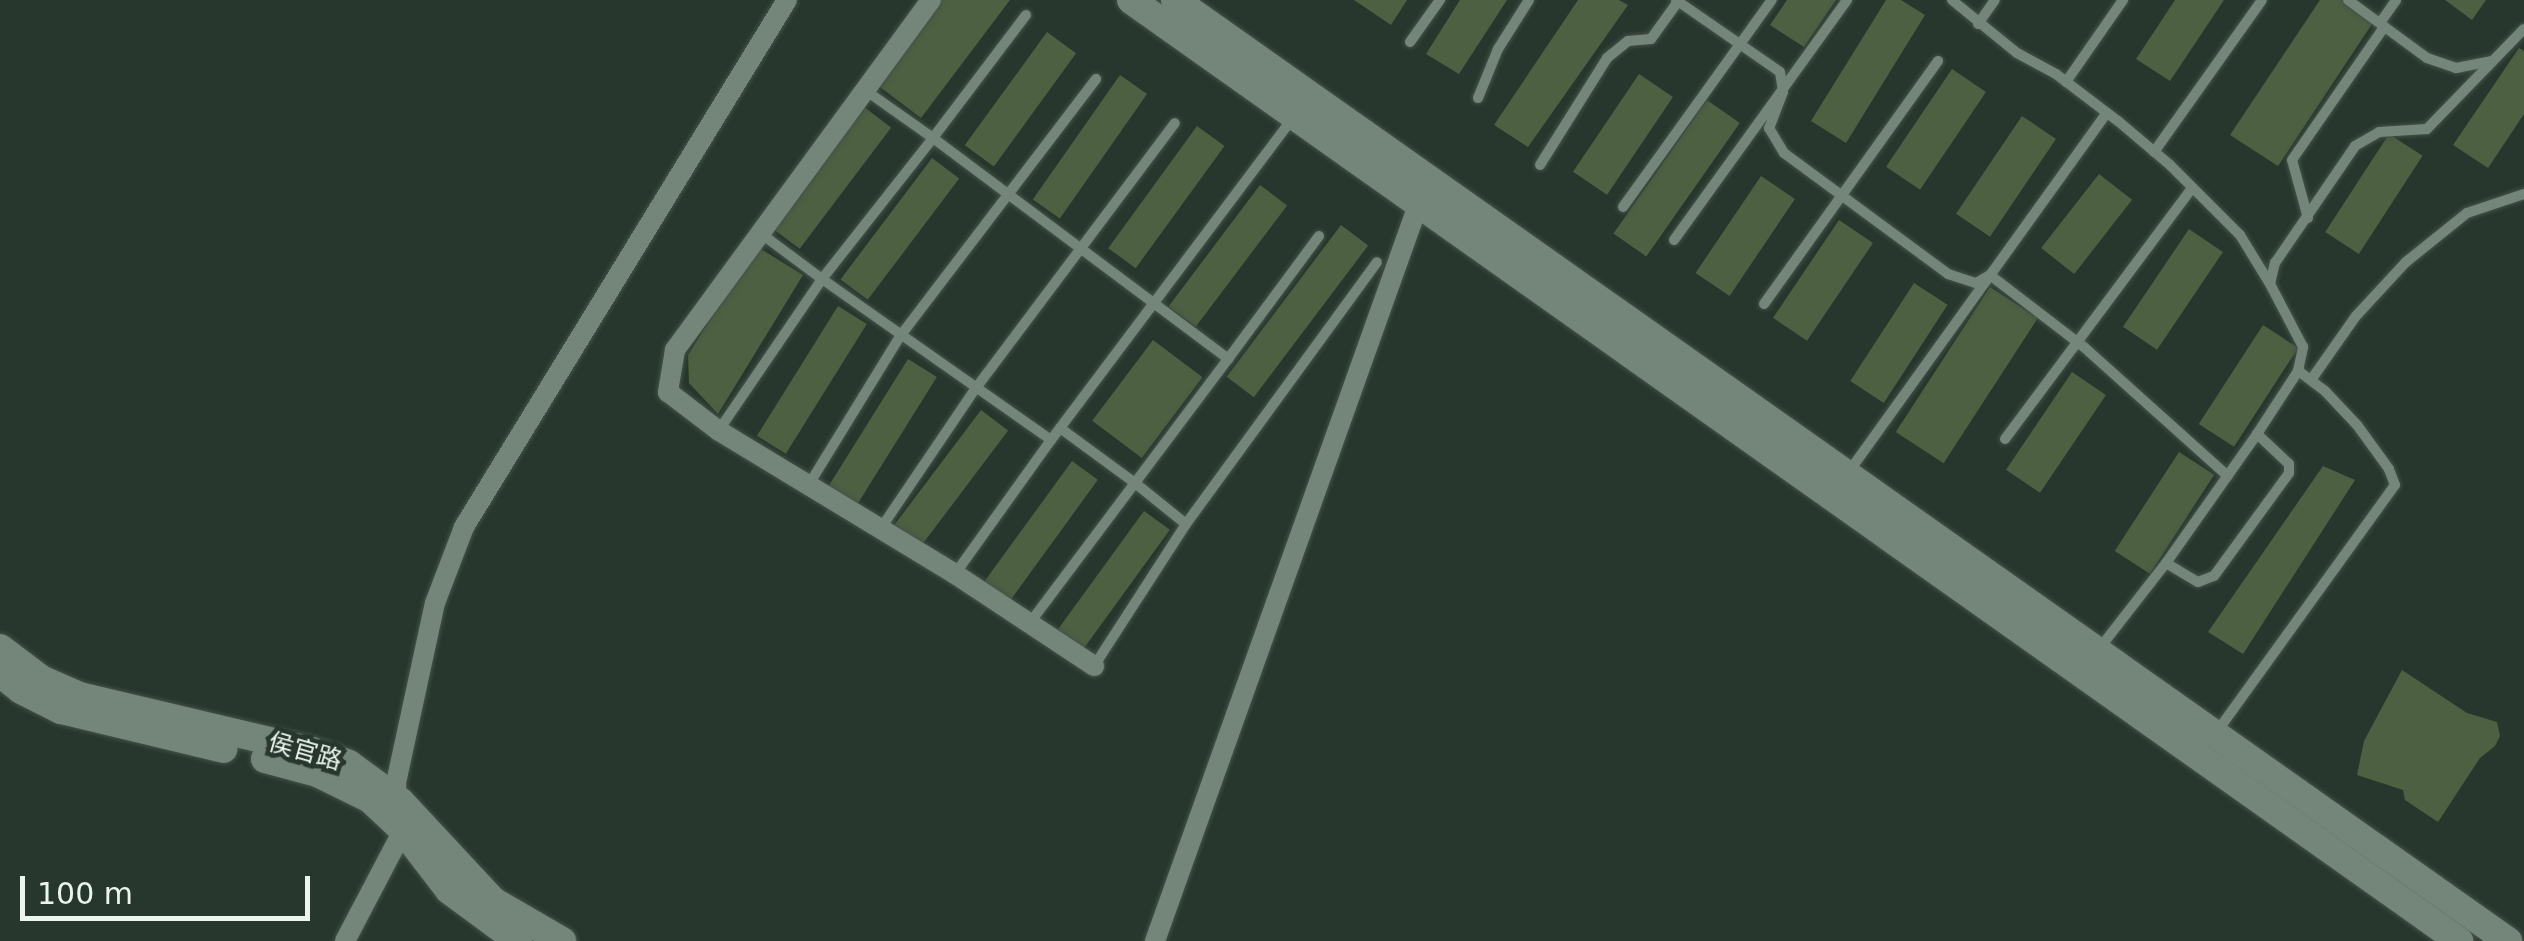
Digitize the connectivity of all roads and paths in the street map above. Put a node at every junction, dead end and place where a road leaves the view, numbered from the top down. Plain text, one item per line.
1 (787, 0) edge
2 (930, 0) edge
3 (1131, 0) edge
4 (1175, 0) edge
5 (1440, 0) edge
6 (1529, 0) edge
7 (1772, 0) edge
8 (1847, 0) edge
9 (1952, 0) edge
10 (1995, 0) edge
11 (2124, 0) edge
12 (2262, 0) edge
13 (2348, 0) edge
14 (2396, 0) edge
15 (1678, 1) edge
16 (1026, 15) dead end
17 (1978, 24) junction
18 (2382, 25) junction
19 (2524, 29) edge
20 (1410, 42) dead end
21 (1740, 44) junction
22 (1938, 61) dead end
23 (2492, 61) junction
24 (1096, 79) dead end
25 (2066, 82) junction
26 (1783, 89) junction
27 (864, 90) junction
28 (1478, 98) dead end
29 (1302, 106) junction
30 (2108, 113) junction
31 (1175, 123) dead end
32 (933, 138) junction
33 (2154, 152) junction
34 (1540, 165) dead end
35 (2192, 188) junction
36 (1423, 192) junction
37 (1008, 194) junction
38 (2524, 194) edge
39 (1842, 196) junction
40 (1622, 207) dead end
41 (2308, 218) junction
42 (760, 233) junction
43 (1320, 236) dead end
44 (1674, 240) dead end
45 (1080, 248) junction
46 (1378, 262) dead end
47 (1990, 275) junction
48 (822, 279) junction
49 (2270, 284) junction
50 (1155, 304) junction
51 (1764, 304) dead end
52 (901, 335) junction
53 (2078, 342) junction
54 (1228, 359) junction
55 (2298, 371) junction
56 (2310, 380) junction
57 (976, 388) junction
58 (1060, 428) junction
59 (719, 431) junction
60 (2258, 434) junction
61 (2005, 439) dead end
62 (1050, 440) junction
63 (1848, 473) junction
64 (2228, 476) junction
65 (1134, 483) junction
66 (807, 487) junction
67 (1186, 524) junction
68 (879, 532) junction
69 (2166, 563) junction
70 (955, 574) junction
71 (1029, 624) junction
72 (0, 648) edge
73 (2098, 650) junction
74 (1094, 666) joint
75 (0, 673) edge
76 (2216, 734) junction
77 (394, 796) junction
78 (402, 829) junction
79 (345, 941) edge
80 (518, 941) edge
81 (562, 941) edge
82 (1154, 941) edge
83 (2459, 941) edge
84 (2508, 941) edge

1 - 77 street
2 - 27 street
3 - 29 street
4 - 29 street
5 - 20 lane
6 - 28 lane
7 - 21 lane
8 - 26 lane
9 - 17 lane
10 - 17 lane
11 - 25 lane
12 - 33 lane
13 - 18 lane
14 - 18 lane
15 - 21 lane
15 - 34 lane
16 - 32 lane
17 - 25 lane
18 - 23 lane
18 - 41 lane
19 - 23 lane
21 - 26 lane
21 - 40 lane
22 - 39 lane
23 - 41 lane
24 - 37 lane
25 - 30 lane
26 - 39 lane
26 - 44 lane
27 - 32 lane
27 - 42 street
29 - 36 street
29 - 50 lane
30 - 33 lane
30 - 47 lane
31 - 45 lane
32 - 37 lane
32 - 48 lane
33 - 35 lane
35 - 49 lane
35 - 53 lane
36 - 63 street
36 - 82 street
36 - 83 street
37 - 45 lane
37 - 52 lane
38 - 56 lane
39 - 47 lane
39 - 51 lane
41 - 49 lane
42 - 48 lane
42 - 59 street
43 - 54 lane
45 - 50 lane
45 - 57 lane
46 - 67 lane
47 - 53 lane
47 - 63 lane
48 - 52 lane
48 - 59 lane
49 - 55 lane
50 - 54 lane
50 - 58 lane
52 - 57 lane
52 - 66 lane
53 - 61 lane
53 - 64 lane
54 - 65 lane
55 - 56 lane
55 - 60 lane
56 - 76 lane
57 - 62 lane
57 - 68 lane
58 - 62 lane
58 - 65 lane
59 - 66 street
60 - 64 lane
60 - 69 lane
62 - 70 lane
63 - 73 street
64 - 69 lane
65 - 67 lane
65 - 71 lane
66 - 68 street
67 - 74 lane
68 - 70 street
69 - 73 lane
70 - 71 street
71 - 74 street
72 - 77 street, 侯官路
73 - 76 street
75 - 78 street, 侯官路
76 - 84 street
77 - 78 street
77 - 81 street, 侯官路
78 - 79 street
78 - 80 street, 侯官路

